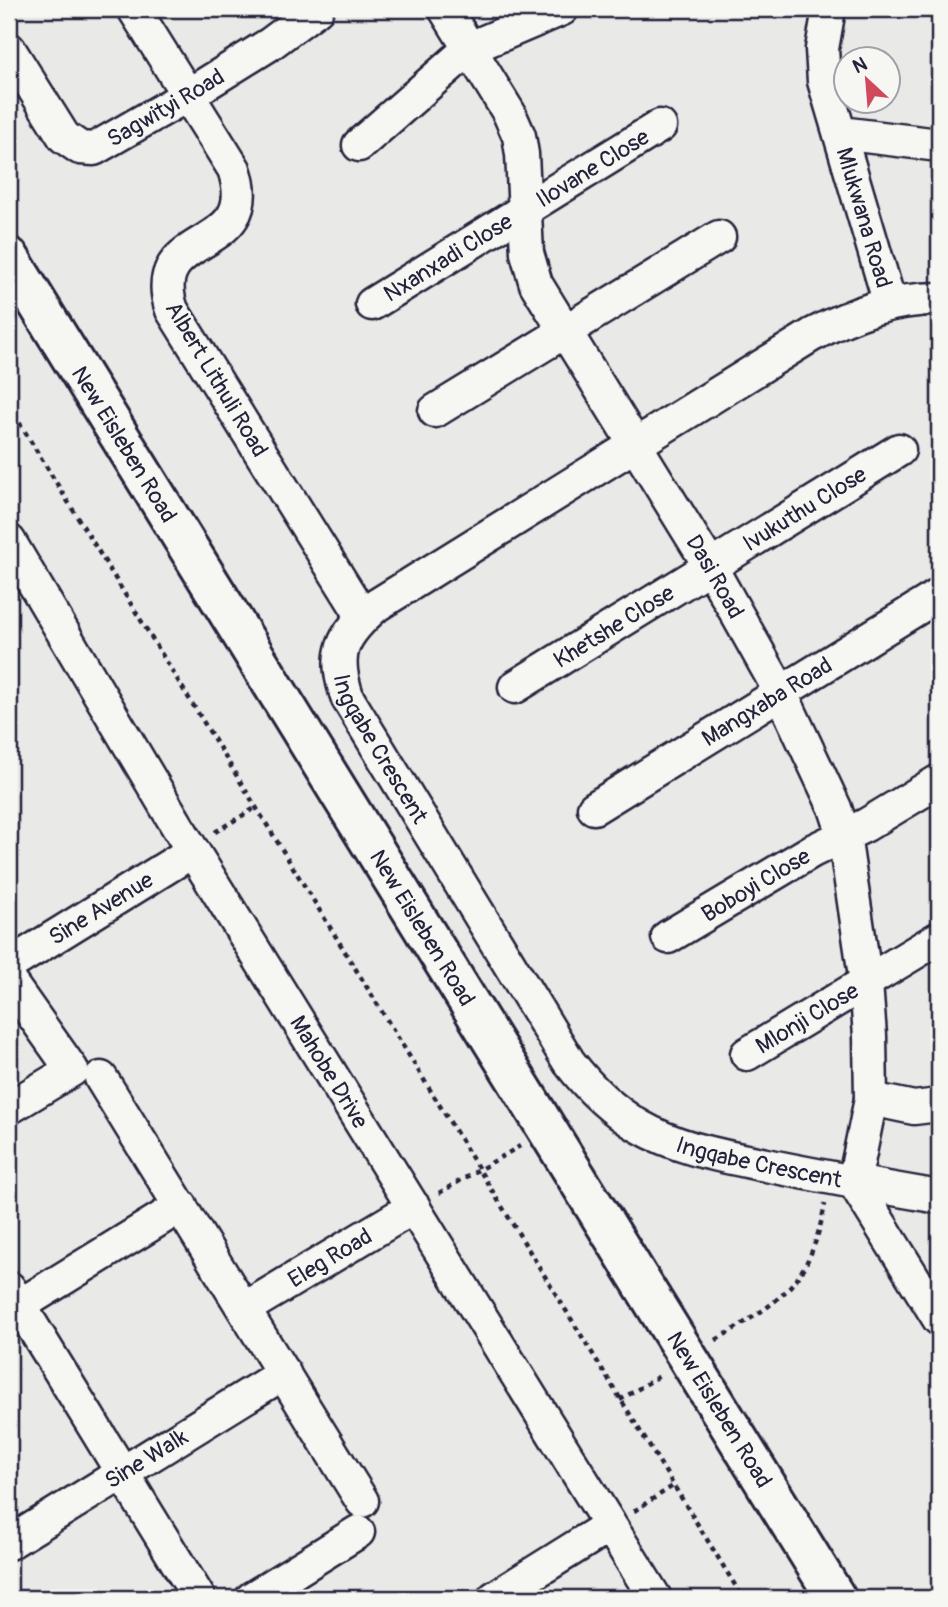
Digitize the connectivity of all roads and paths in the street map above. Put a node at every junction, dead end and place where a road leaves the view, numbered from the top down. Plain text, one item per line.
1 (134, 9) edge
2 (317, 9) edge
3 (445, 9) edge
4 (562, 9) edge
5 (829, 9) edge
6 (470, 48) junction
7 (9, 49) edge
8 (188, 95) junction
9 (660, 126) dead end
10 (840, 133) junction
11 (359, 145) dead end
12 (939, 145) edge
13 (525, 211) junction
14 (719, 237) dead end
15 (9, 257) edge
16 (939, 299) edge
17 (372, 304) dead end
18 (890, 304) junction
19 (564, 331) junction
20 (9, 406) edge
21 (435, 411) dead end
22 (634, 445) junction
23 (899, 450) dead end
24 (9, 541) edge
25 (710, 566) junction
26 (939, 595) edge
27 (363, 617) junction
28 (515, 687) dead end
29 (781, 693) junction
30 (939, 781) edge
31 (255, 807) junction
32 (594, 807) dead end
33 (844, 835) junction
34 (201, 844) junction
35 (668, 937) dead end
36 (939, 938) edge
37 (9, 965) edge
38 (9, 982) edge
39 (866, 983) junction
40 (747, 1054) dead end
41 (86, 1074) junction
42 (871, 1099) junction
43 (939, 1105) edge
44 (9, 1108) edge
45 (547, 1130) junction
46 (478, 1170) junction
47 (842, 1180) junction
48 (939, 1197) edge
49 (181, 1206) junction
50 (414, 1207) junction
51 (12, 1302) edge
52 (244, 1309) junction
53 (939, 1319) edge
54 (687, 1358) junction
55 (284, 1373) junction
56 (620, 1400) junction
57 (122, 1473) junction
58 (673, 1486) junction
59 (362, 1501) dead end
60 (617, 1521) junction
61 (358, 1532) dead end
62 (9, 1544) edge
63 (199, 1598) edge
64 (252, 1598) edge
65 (494, 1598) edge
66 (655, 1598) edge
67 (743, 1598) edge
68 (836, 1598) edge

1 - 8 street, Albert Lithuli Road
2 - 8 street, Sagwityi Road
3 - 6 street, Dasi Road
4 - 6 street
5 - 10 street, Mlukwana Road
6 - 11 street
6 - 13 street, Dasi Road
7 - 8 street, Sagwityi Road
8 - 27 street, Albert Lithuli Road
9 - 13 street, Ilovane Close
10 - 12 street
10 - 18 street, Mlukwana Road
13 - 17 street, Nxanxadi Close
13 - 19 street, Dasi Road
14 - 19 street
15 - 45 main road, New Eisleben Road
16 - 18 street, Ingqabe Crescent
18 - 22 street, Ingqabe Crescent
19 - 21 street
19 - 22 street, Dasi Road
20 - 31 path
22 - 25 street, Dasi Road
22 - 27 street, Ingqabe Crescent
23 - 25 street, Ivukuthu Close
24 - 34 street, Mahobe Drive
25 - 28 street, Khetshe Close
25 - 29 street, Dasi Road
26 - 29 street, Mangxaba Road
27 - 47 street, Ingqabe Crescent
29 - 32 street, Mangxaba Road
29 - 33 street, Dasi Road
30 - 33 street, Boboyi Close
31 - 34 path
31 - 46 path
33 - 35 street, Boboyi Close
33 - 39 street, Dasi Road
34 - 37 street, Sine Avenue
34 - 50 street, Mahobe Drive
36 - 39 street, Mlonji Close
38 - 41 street
39 - 40 street, Mlonji Close
39 - 42 street, Dasi Road
41 - 44 street
41 - 49 street
42 - 43 street
42 - 47 street, Dasi Road
45 - 46 path
45 - 54 main road, New Eisleben Road
46 - 50 path
46 - 56 path
47 - 48 street, Ingqabe Crescent
47 - 53 street
47 - 54 path
49 - 51 street
49 - 52 street
50 - 52 street, Eleg Road
50 - 60 street, Mahobe Drive
51 - 57 street
52 - 55 street
54 - 56 path
54 - 68 main road, New Eisleben Road
55 - 57 street, Sine Walk
55 - 59 street
56 - 58 path
57 - 62 street, Sine Walk
57 - 63 street
58 - 60 path
58 - 67 path
60 - 65 street
60 - 66 street, Mahobe Drive
61 - 64 street

